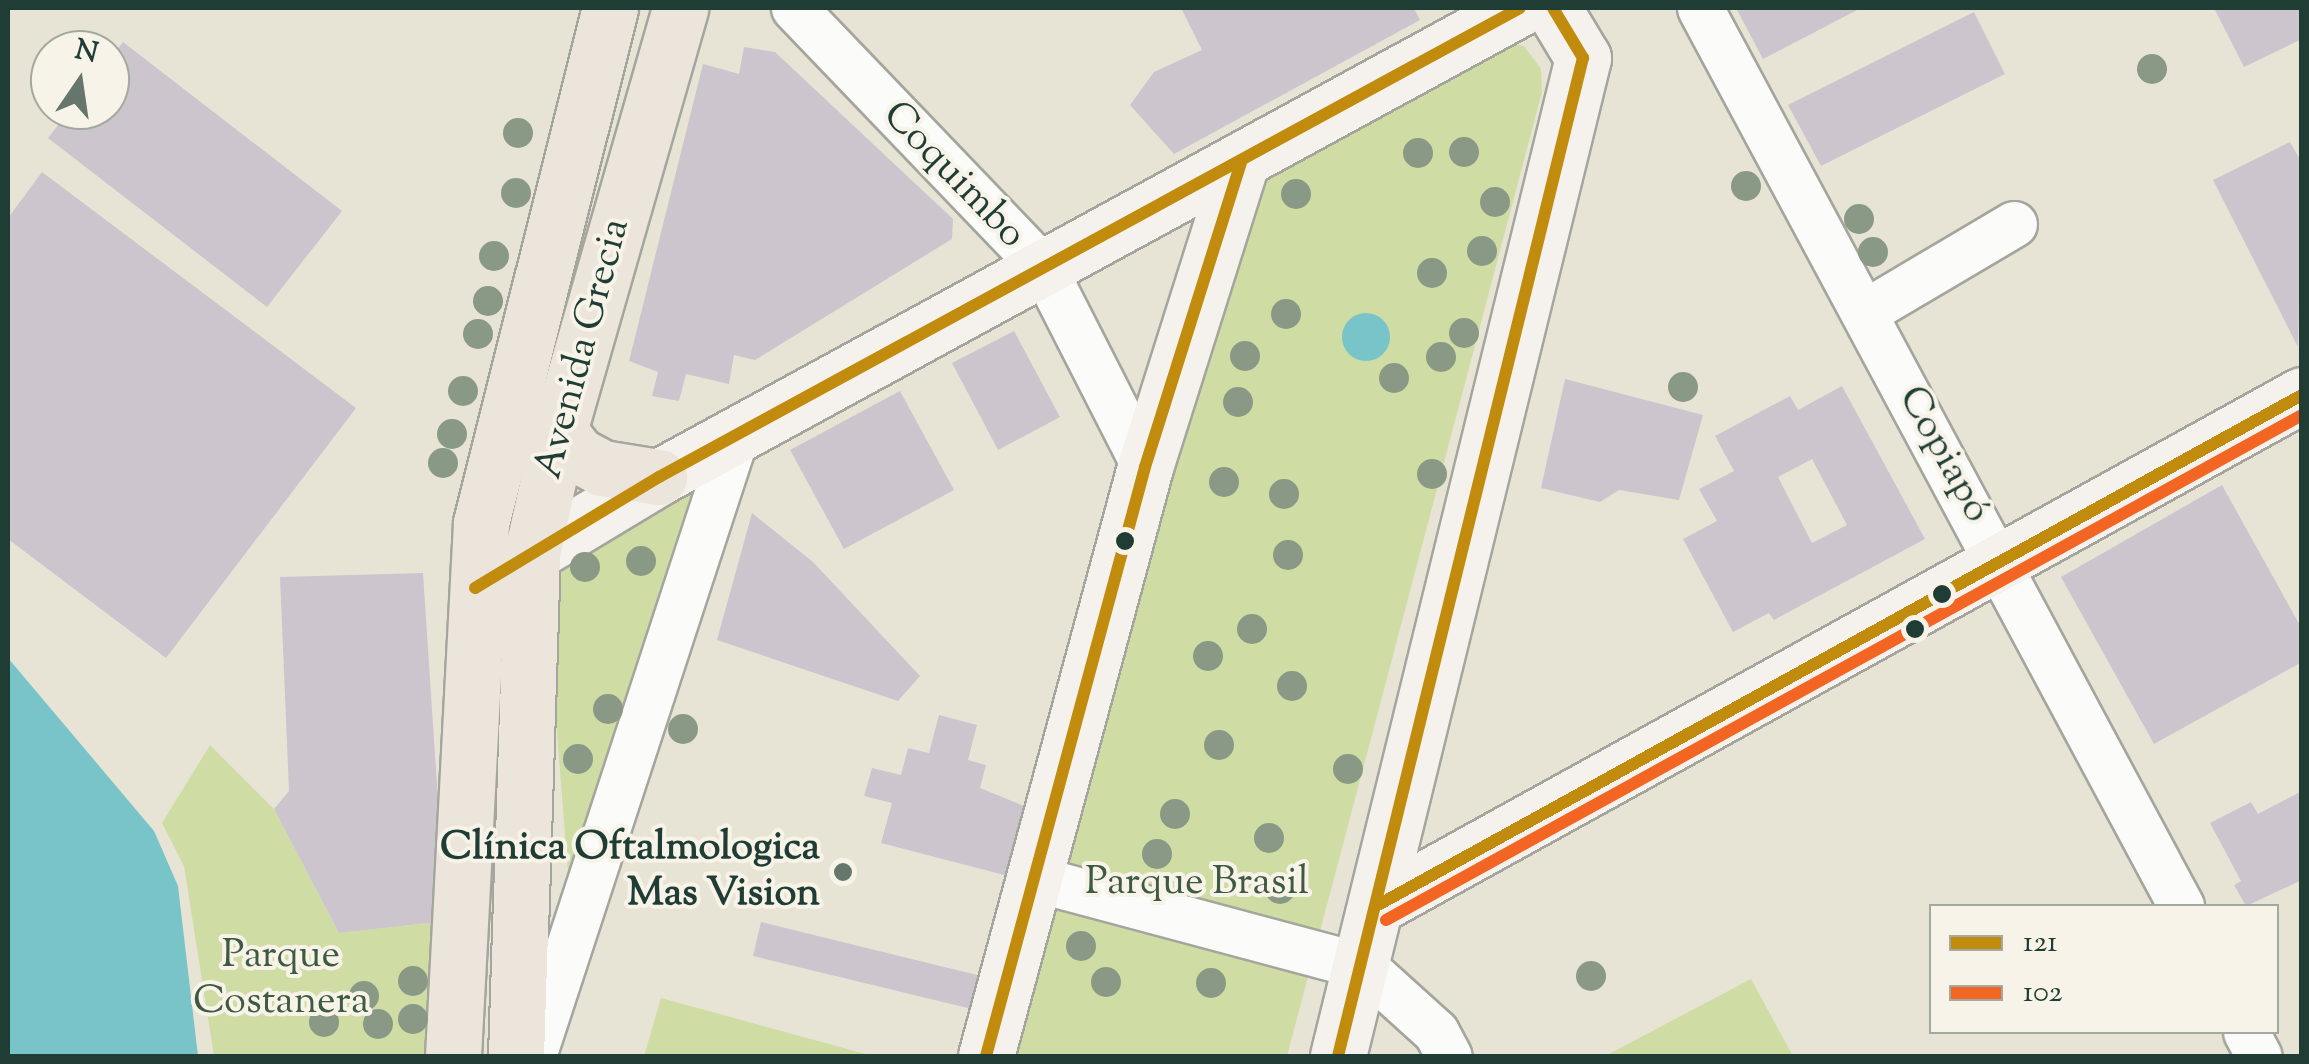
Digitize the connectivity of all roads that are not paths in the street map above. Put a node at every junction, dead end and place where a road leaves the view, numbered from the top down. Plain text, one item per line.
1 (610, 8) edge
2 (680, 8) edge
3 (794, 8) edge
4 (1520, 8) edge
5 (1553, 8) edge
6 (1700, 8) edge
7 (1242, 160) junction
8 (2014, 224) dead end
9 (1044, 269) junction
10 (1865, 312) junction
11 (2302, 396) edge
12 (559, 431) junction
13 (734, 438) junction
14 (1145, 466) junction
15 (659, 478) junction
16 (532, 553) junction
17 (2001, 562) junction
18 (475, 588) junction
19 (1033, 878) junction
20 (2179, 904) edge
21 (1378, 905) junction
22 (1364, 967) junction
23 (2247, 1034) edge
24 (453, 1056) edge
25 (516, 1056) edge
26 (533, 1056) edge
27 (986, 1056) edge
28 (1338, 1056) edge
29 (1449, 1056) edge
30 (2259, 1056) edge

1 - 18 highway, Avenida Grecia
2 - 12 highway, Avenida Grecia
3 - 9 street, Coquimbo
4 - 7 main road
5 - 21 main road
6 - 10 street, Copiapó
7 - 9 main road
7 - 14 main road
8 - 10 street
9 - 13 main road
9 - 14 street, Coquimbo
10 - 17 street, Copiapó
11 - 17 main road
12 - 15 highway
12 - 16 highway, Avenida Grecia
13 - 15 main road
13 - 26 street
14 - 19 main road
15 - 16 main road
16 - 18 main road
16 - 25 highway, Avenida Grecia
17 - 20 street, Copiapó
17 - 21 main road
18 - 24 highway, Avenida Grecia
19 - 22 street
19 - 27 main road
21 - 22 main road
22 - 28 main road
22 - 29 street
23 - 30 street

